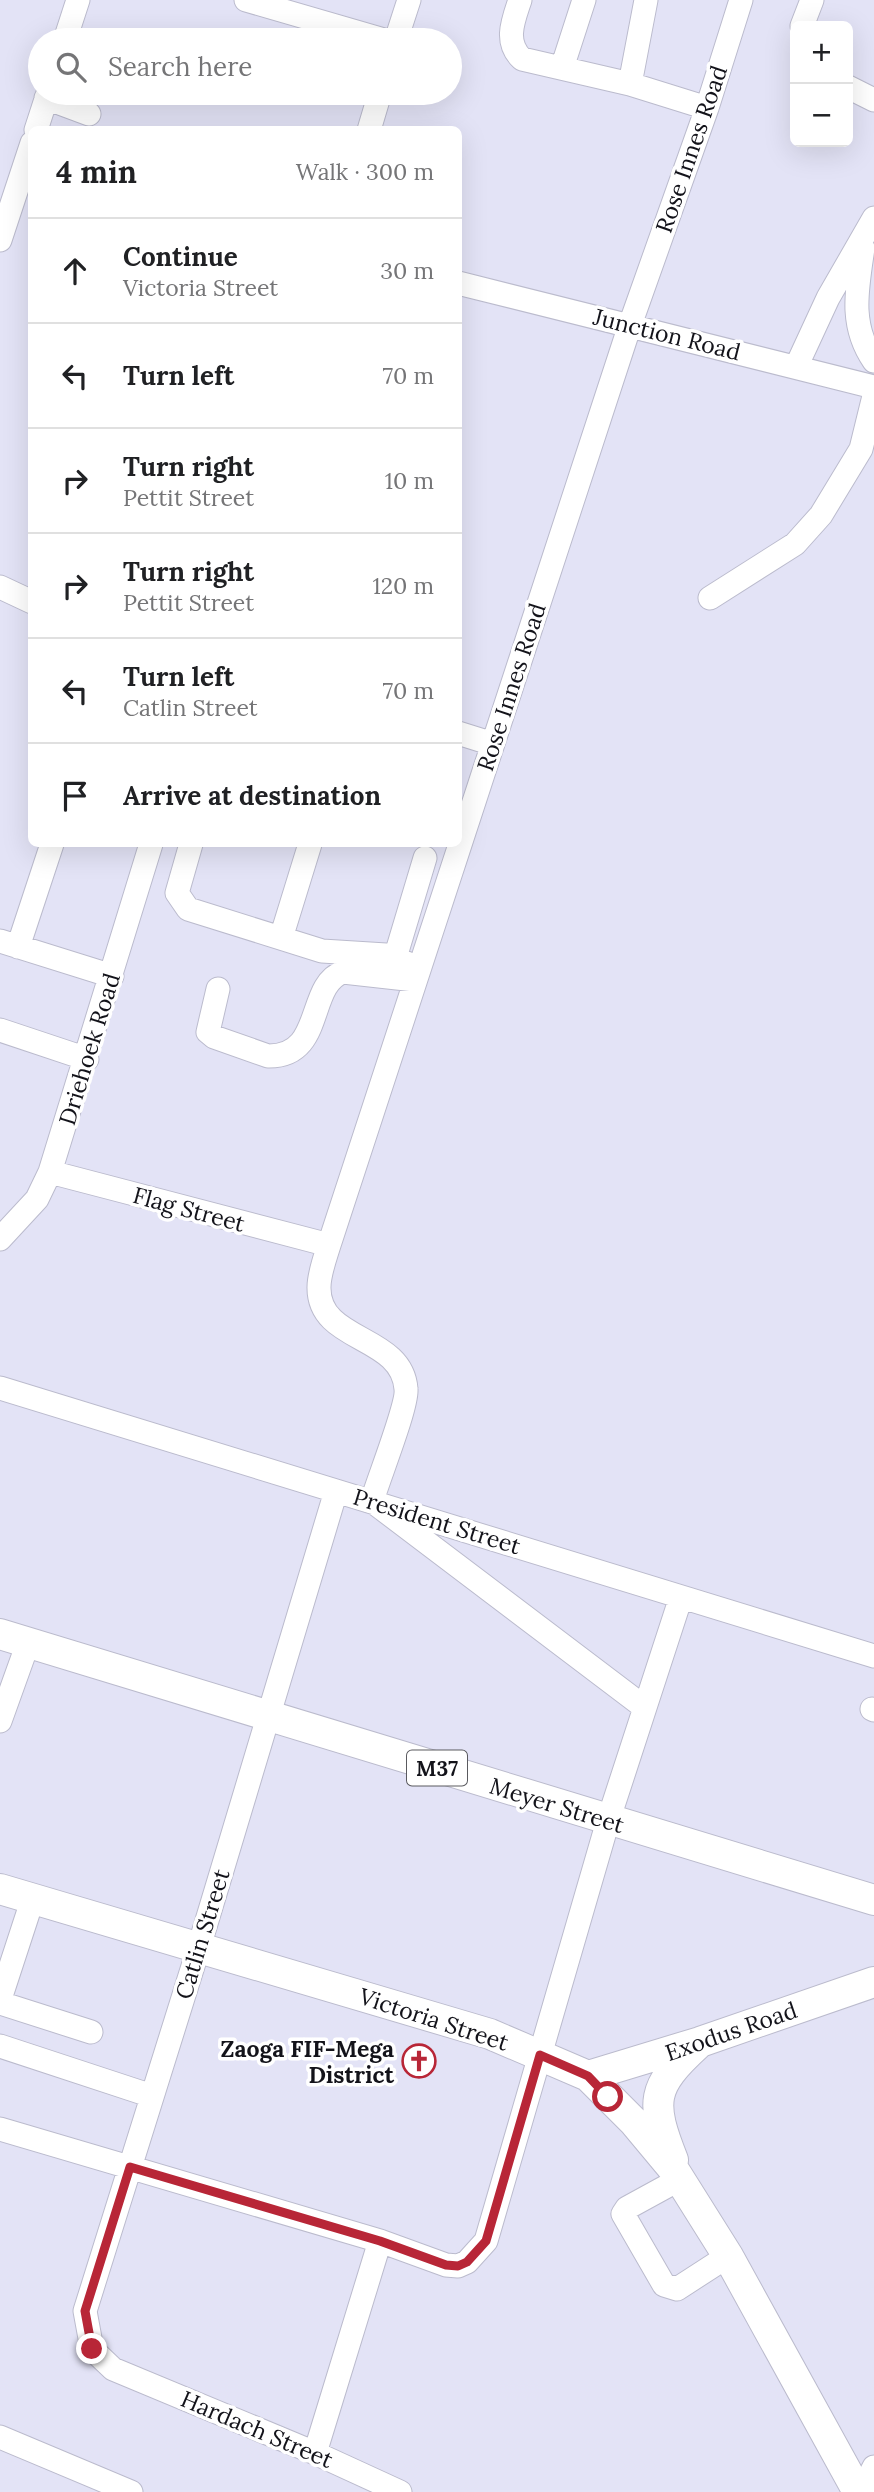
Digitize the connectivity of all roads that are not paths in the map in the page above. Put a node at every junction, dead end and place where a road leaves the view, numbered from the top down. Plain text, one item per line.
1 (78, 0) edge
2 (246, 0) edge
3 (409, 0) edge
4 (520, 0) edge
5 (584, 0) edge
6 (646, 0) edge
7 (741, 0) edge
8 (812, 0) edge
9 (804, 21) edge
10 (69, 28) edge
11 (343, 28) edge
12 (400, 28) edge
13 (562, 68) junction
14 (630, 84) junction
15 (853, 90) edge
16 (874, 100) edge
17 (44, 105) edge
18 (71, 105) edge
19 (376, 105) edge
20 (707, 108) junction
21 (90, 113) edge
22 (37, 126) edge
23 (370, 126) edge
24 (28, 156) edge
25 (870, 224) edge
26 (0, 240) edge
27 (462, 284) edge
28 (630, 325) junction
29 (874, 361) edge
30 (797, 365) junction
31 (874, 387) edge
32 (874, 396) edge
33 (0, 587) edge
34 (710, 598) dead end
35 (28, 599) edge
36 (462, 734) edge
37 (493, 744) junction
38 (462, 838) edge
39 (51, 847) edge
40 (150, 847) edge
41 (190, 847) edge
42 (309, 847) edge
43 (459, 847) edge
44 (425, 858) dead end
45 (281, 938) junction
46 (9, 944) edge
47 (395, 958) junction
48 (417, 974) junction
49 (112, 976) junction
50 (218, 989) dead end
51 (0, 1030) edge
52 (87, 1059) junction
53 (50, 1172) junction
54 (4, 1227) edge
55 (328, 1245) junction
56 (0, 1388) edge
57 (336, 1491) junction
58 (372, 1501) junction
59 (681, 1597) junction
60 (0, 1634) edge
61 (29, 1643) junction
62 (874, 1656) edge
63 (644, 1707) junction
64 (268, 1716) junction
65 (0, 1721) edge
66 (608, 1821) junction
67 (814, 1882) junction
68 (0, 1889) edge
69 (33, 1898) junction
70 (874, 1900) edge
71 (874, 1918) edge
72 (199, 1947) junction
73 (874, 1982) edge
74 (0, 2001) edge
75 (91, 2032) dead end
76 (700, 2042) junction
77 (0, 2046) edge
78 (540, 2055) junction
79 (588, 2076) junction
80 (152, 2096) junction
81 (0, 2129) edge
82 (130, 2167) junction
83 (677, 2175) junction
84 (380, 2241) junction
85 (728, 2256) junction
86 (113, 2369) joint
87 (0, 2437) edge
88 (315, 2452) junction
89 (874, 2468) edge
90 (131, 2492) edge
91 (400, 2492) edge
92 (860, 2492) edge

1 - 10 street
2 - 11 street
3 - 12 street
4 - 13 street
5 - 13 street
6 - 14 street
7 - 20 street, Rose Innes Road
8 - 9 street
13 - 14 street
14 - 20 street
15 - 16 street
17 - 22 street
18 - 21 street
19 - 23 street
20 - 28 street, Rose Innes Road
24 - 26 street
25 - 29 street
25 - 30 street
27 - 28 street, Junction Road
28 - 30 street, Junction Road
28 - 37 street, Rose Innes Road
30 - 31 street, Junction Road
32 - 34 street
33 - 35 street
36 - 37 street
37 - 38 street, Rose Innes Road
39 - 46 street
40 - 49 street, Driehoek Road
41 - 45 street
42 - 45 street
43 - 48 street, Rose Innes Road
44 - 47 street
45 - 47 street
46 - 49 street
47 - 48 street
48 - 50 street
48 - 55 street, Rose Innes Road
49 - 52 street, Driehoek Road
51 - 52 street
52 - 53 street, Driehoek Road
53 - 54 street, Driehoek Road
53 - 55 street, Flag Street
55 - 58 street, Rose Innes Road
56 - 57 street, President Street
57 - 58 street, President Street
57 - 64 street, Catlin Street
58 - 59 street, President Street
58 - 63 street
59 - 62 street, President Street
59 - 63 street
60 - 61 main road, Meyer Street / M37
61 - 64 main road, Meyer Street / M37
61 - 65 street
63 - 66 street
64 - 66 main road, Meyer Street / M37
64 - 72 street, Catlin Street
66 - 67 main road, Meyer Street / M37
66 - 78 street
67 - 70 main road, Meyer Street / M37
67 - 71 main road
68 - 69 main road, Victoria Street
69 - 72 main road, Victoria Street
69 - 74 street
72 - 78 main road, Victoria Street
72 - 80 street, Catlin Street
73 - 76 main road, Exodus Road
74 - 75 street
76 - 79 main road, Exodus Road
76 - 83 main road
77 - 80 street
78 - 79 main road, Victoria Street
78 - 84 street
79 - 83 main road, Victoria Street
80 - 82 street, Catlin Street
81 - 82 street
82 - 84 street
82 - 86 street, Catlin Street
83 - 85 main road, Victoria Street
83 - 85 street
84 - 88 street
85 - 92 main road, Victoria Street
86 - 88 street, Hardach Street
87 - 90 street
88 - 91 street, Hardach Street
89 - 92 street

